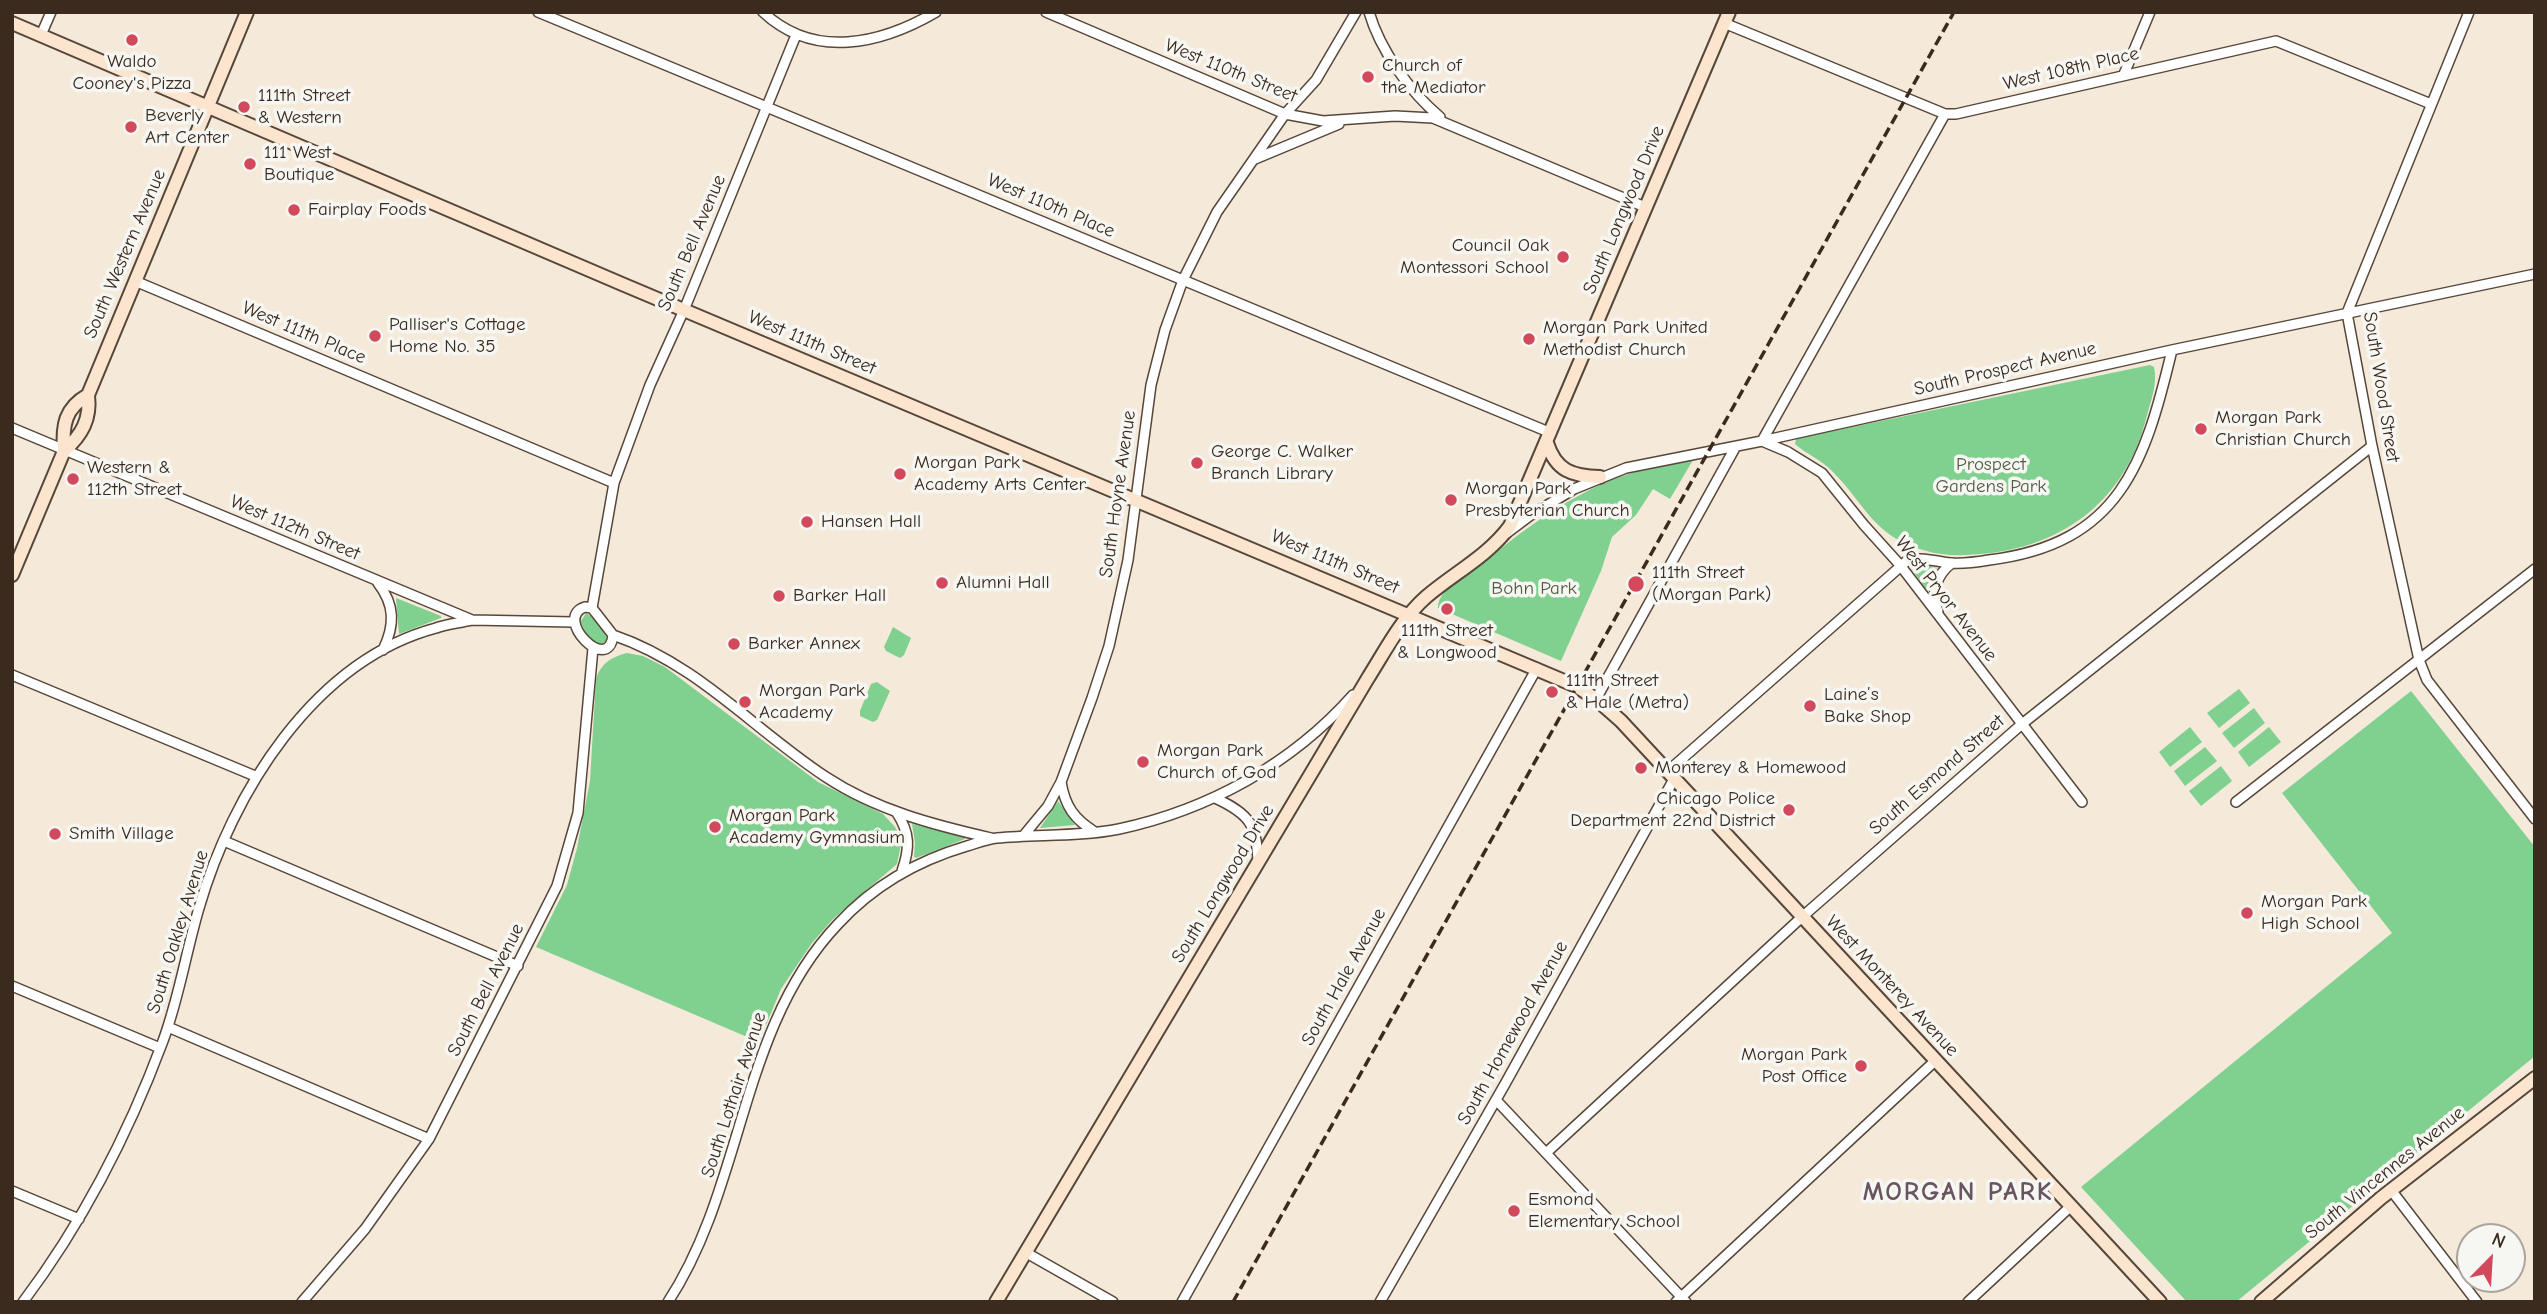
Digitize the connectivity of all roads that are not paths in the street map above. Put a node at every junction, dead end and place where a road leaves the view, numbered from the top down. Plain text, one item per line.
1 (51, 12) edge
2 (247, 12) edge
3 (538, 12) edge
4 (763, 12) edge
5 (936, 12) edge
6 (1046, 12) edge
7 (1356, 12) edge
8 (1369, 12) edge
9 (2150, 12) edge
10 (2469, 12) edge
11 (1726, 18) edge
12 (12, 23) edge
13 (41, 35) junction
14 (796, 36) junction
15 (2124, 74) junction
16 (2431, 104) junction
17 (208, 107) junction
18 (768, 107) junction
19 (1285, 114) junction
20 (1945, 114) junction
21 (1347, 121) junction
22 (1445, 122) junction
23 (1254, 159) junction
24 (1645, 207) junction
25 (2535, 274) edge
26 (1183, 280) junction
27 (135, 281) junction
28 (684, 310) junction
29 (2347, 313) junction
30 (2172, 350) junction
31 (88, 394) junction
32 (12, 428) edge
33 (1549, 438) junction
34 (1762, 441) junction
35 (1736, 446) junction
36 (2372, 446) junction
37 (64, 451) junction
38 (1600, 477) junction
39 (614, 483) junction
40 (1135, 499) junction
41 (1500, 539) junction
42 (1952, 563) junction
43 (1900, 565) junction
44 (2535, 569) edge
45 (12, 575) edge
46 (377, 582) junction
47 (592, 608) junction
48 (1410, 614) junction
49 (1940, 617) junction
50 (472, 620) junction
51 (573, 622) junction
52 (613, 635) junction
53 (593, 648) junction
54 (383, 650) junction
55 (2418, 660) junction
56 (1537, 668) junction
57 (12, 675) edge
58 (1370, 675) junction
59 (1596, 699) junction
60 (2022, 724) junction
61 (256, 776) junction
62 (1670, 776) junction
63 (1061, 782) junction
64 (1216, 798) junction
65 (2082, 802) dead end
66 (2236, 802) dead end
67 (897, 813) junction
68 (2535, 819) edge
69 (1095, 832) junction
70 (1023, 836) junction
71 (993, 838) junction
72 (223, 841) junction
73 (1258, 863) junction
74 (902, 871) junction
75 (1802, 917) junction
76 (518, 966) junction
77 (12, 986) edge
78 (168, 1027) junction
79 (160, 1048) junction
80 (1935, 1061) junction
81 (2534, 1079) edge
82 (1496, 1100) junction
83 (429, 1139) junction
84 (1546, 1153) junction
85 (2391, 1190) junction
86 (12, 1191) edge
87 (2071, 1206) junction
88 (79, 1219) junction
89 (1025, 1252) junction
90 (1681, 1300) edge
91 (23, 1302) edge
92 (302, 1302) edge
93 (668, 1302) edge
94 (996, 1302) edge
95 (1113, 1302) edge
96 (1182, 1302) edge
97 (1380, 1302) edge
98 (1968, 1302) edge
99 (2160, 1302) edge
100 (2261, 1302) edge
101 (2477, 1302) edge

1 - 13 street
2 - 17 main road, South Western Avenue
3 - 18 street, West 110th Place
4 - 14 street
5 - 14 street
6 - 19 street, West 110th Street
7 - 19 street, South Hoyne Avenue
8 - 22 street
9 - 15 street
10 - 16 street, South Wood Street
11 - 20 street
11 - 24 main road, South Longwood Drive
12 - 13 main road, West 111th Street
13 - 17 main road, West 111th Street
14 - 18 street, South Bell Avenue
15 - 16 street, West 108th Place
15 - 20 street, West 108th Place
16 - 29 street, South Wood Street
17 - 27 main road, South Western Avenue
17 - 28 main road, West 111th Street
18 - 26 street, West 110th Place
18 - 28 street, South Bell Avenue
19 - 21 street, West 110th Street
19 - 23 street, South Hoyne Avenue
20 - 34 street
21 - 22 street, West 110th Street
21 - 23 street
22 - 24 street, West 110th Street
23 - 26 street, South Hoyne Avenue
24 - 33 main road, South Longwood Drive
25 - 29 street, South Prospect Avenue
26 - 33 street, West 110th Place
26 - 40 street, South Hoyne Avenue
27 - 31 main road, South Western Avenue
27 - 39 street, West 111th Place
28 - 39 street, South Bell Avenue
28 - 40 main road, West 111th Street
29 - 30 street, South Prospect Avenue
29 - 36 street, South Wood Street
30 - 34 street, South Prospect Avenue
30 - 42 street
31 - 37 main road, South Western Avenue
31 - 37 main road, South Western Avenue
32 - 37 street, West 112th Street
33 - 38 main road
33 - 41 main road, South Longwood Drive
34 - 35 street, South Prospect Avenue
34 - 43 street, West Pryor Avenue
35 - 38 street, South Prospect Avenue
35 - 59 street
36 - 55 street, South Wood Street
36 - 60 street, South Esmond Street
37 - 45 main road, South Western Avenue
37 - 46 street, West 112th Street
38 - 41 street, South Prospect Avenue
39 - 47 street, South Bell Avenue
40 - 48 main road, West 111th Street
40 - 63 street, South Hoyne Avenue
41 - 48 main road, South Longwood Drive
42 - 43 street
42 - 49 street
43 - 49 street, West Pryor Avenue
43 - 62 street, South Homewood Avenue
44 - 55 street
46 - 50 street, West 112th Street
46 - 54 street
47 - 51 street
47 - 52 street
48 - 56 main road, West 111th Street
48 - 58 main road, South Longwood Drive
49 - 60 street, West Pryor Avenue
50 - 51 street, West 112th Street
50 - 54 street, South Oakley Avenue
51 - 53 street
52 - 53 street
52 - 67 street
53 - 76 street, South Bell Avenue
54 - 61 street, South Oakley Avenue
55 - 66 street
55 - 68 street, South Wood Street
56 - 59 main road, West 111th Street
56 - 96 street, South Hale Avenue
57 - 61 street
58 - 64 street, South Lothair Avenue
58 - 73 main road, South Longwood Drive
59 - 62 main road, West Monterey Avenue
60 - 65 street, West Pryor Avenue
60 - 75 street, South Esmond Street
61 - 72 street, South Oakley Avenue
62 - 75 main road, West Monterey Avenue
62 - 82 street, South Homewood Avenue
63 - 69 street
63 - 70 street, South Hoyne Avenue
64 - 69 street, South Lothair Avenue
64 - 73 street
67 - 71 street
67 - 74 street
69 - 70 street, South Lothair Avenue
70 - 71 street, South Lothair Avenue
71 - 74 street, South Lothair Avenue
72 - 76 street
72 - 78 street, South Oakley Avenue
73 - 89 main road, South Longwood Drive
74 - 93 street, South Lothair Avenue
75 - 80 main road, West Monterey Avenue
75 - 84 street, South Esmond Street
76 - 83 street, South Bell Avenue
77 - 79 street
78 - 79 street, South Oakley Avenue
78 - 83 street
79 - 88 street, South Oakley Avenue
80 - 87 main road, West Monterey Avenue
80 - 90 street
81 - 85 main road, South Vincennes Avenue
82 - 84 street
82 - 97 street, South Homewood Avenue
83 - 92 street, South Bell Avenue
84 - 90 street
85 - 100 main road, South Vincennes Avenue
85 - 101 street
86 - 88 street
87 - 98 street
87 - 99 main road, West Monterey Avenue
88 - 91 street, South Oakley Avenue
89 - 94 main road, South Longwood Drive
89 - 95 street

